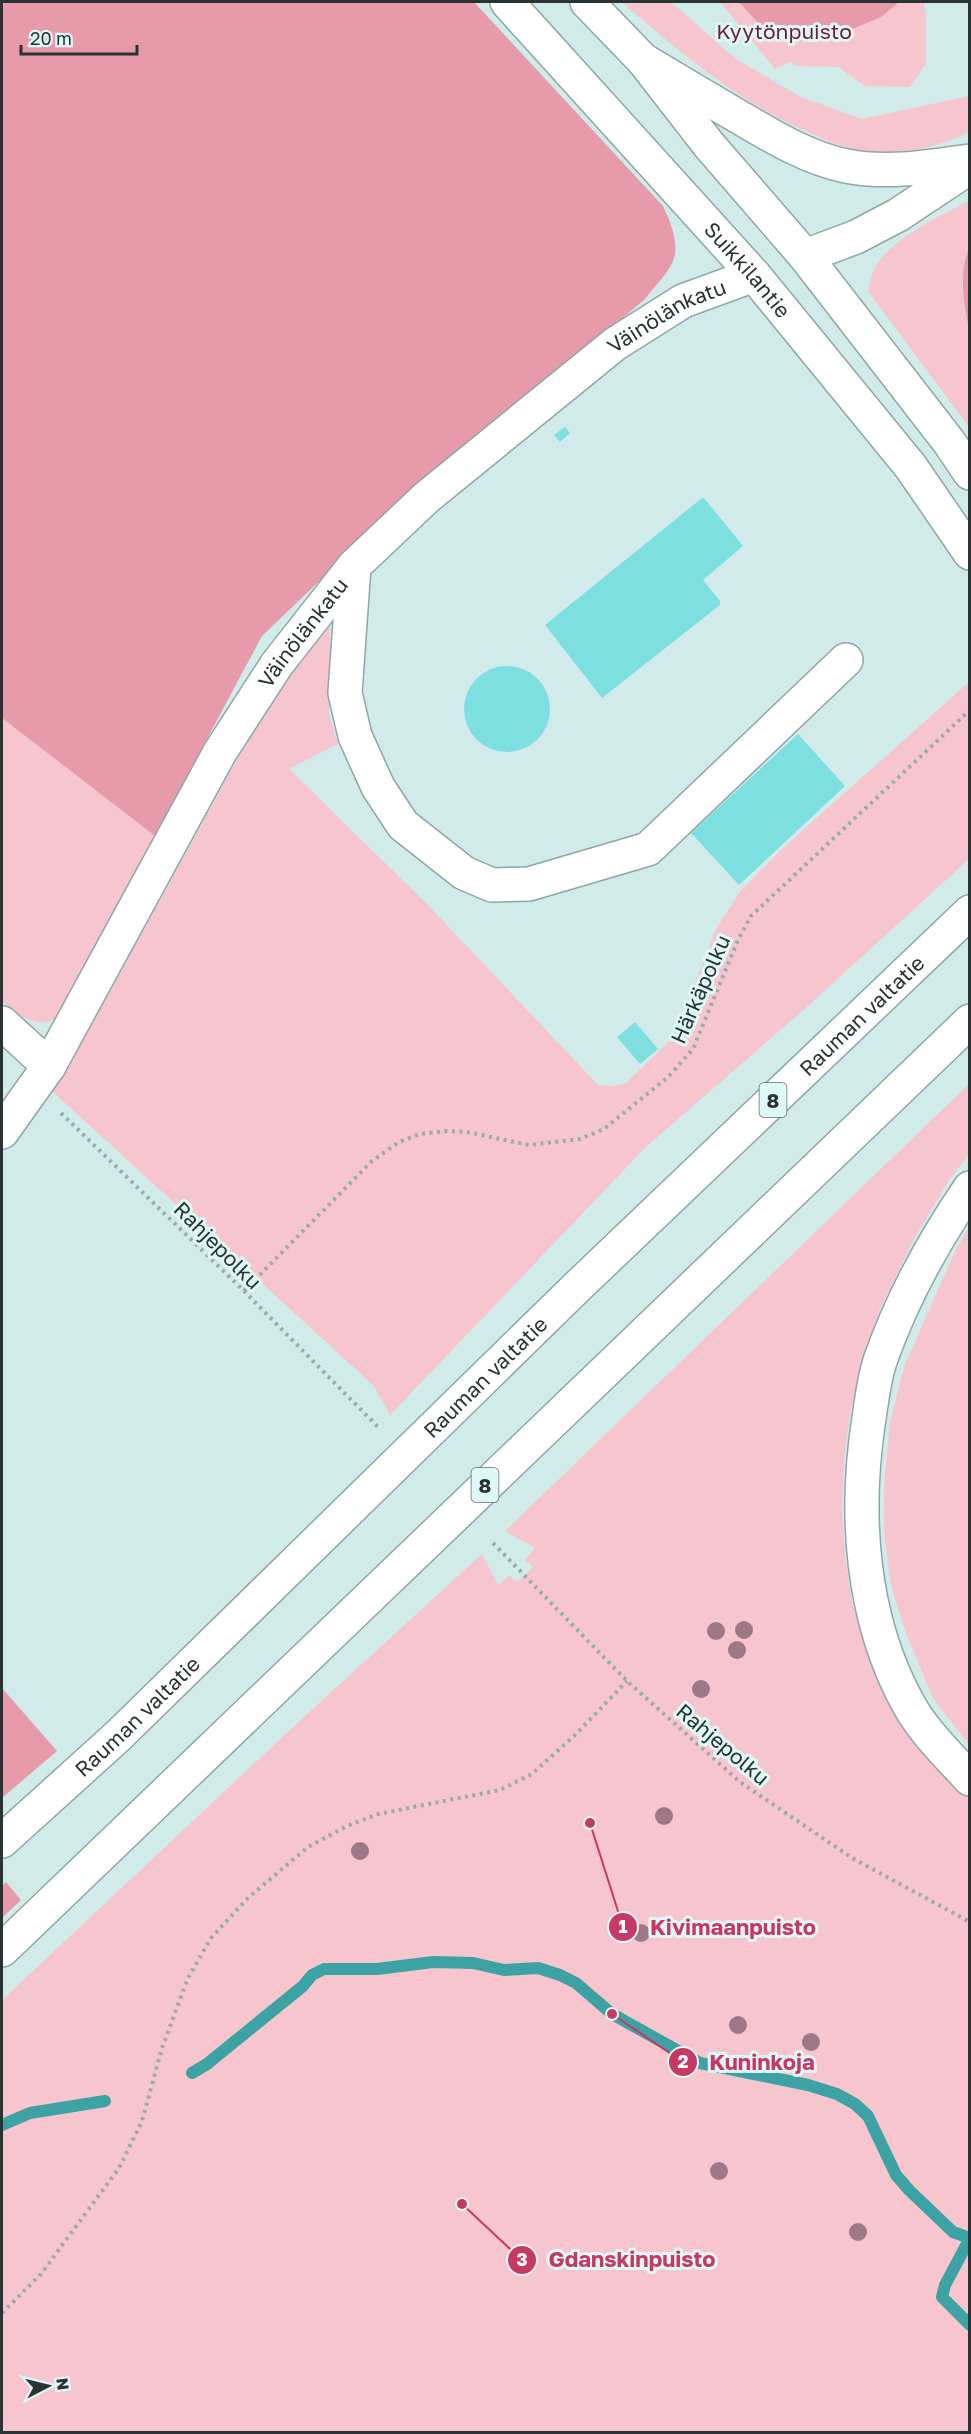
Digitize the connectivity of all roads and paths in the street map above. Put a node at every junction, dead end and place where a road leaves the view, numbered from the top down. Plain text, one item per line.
1 (507, 2) edge
2 (587, 2) edge
3 (643, 60) junction
4 (969, 161) edge
5 (969, 167) edge
6 (805, 255) junction
7 (754, 275) junction
8 (969, 473) edge
9 (969, 554) edge
10 (354, 566) junction
11 (846, 660) dead end
12 (969, 710) edge
13 (969, 912) edge
14 (969, 1021) edge
15 (2, 1023) edge
16 (41, 1077) junction
17 (2, 1132) edge
18 (969, 1188) edge
19 (244, 1291) junction
20 (378, 1427) dead end
21 (493, 1543) dead end
22 (627, 1681) junction
23 (969, 1779) edge
24 (2, 1841) edge
25 (969, 1922) edge
26 (2, 1950) edge
27 (2, 2313) edge

1 - 7 main road, Suikkilantie
2 - 3 main road
3 - 4 main road
3 - 6 main road
5 - 6 main road, Väinölänkatu
6 - 7 main road, Väinölänkatu
6 - 8 main road
7 - 9 main road, Suikkilantie
7 - 10 main road, Väinölänkatu
10 - 11 main road
10 - 16 main road, Väinölänkatu
12 - 19 path, Härkäpolku
13 - 24 main road, Rauman valtatie / 8
14 - 26 main road, 8
15 - 16 main road
16 - 17 main road, Väinölänkatu
16 - 19 path, Rahjepolku
18 - 23 main road
19 - 20 path, Rahjepolku
21 - 22 path, Rahjepolku
22 - 25 path, Rahjepolku
22 - 27 path

